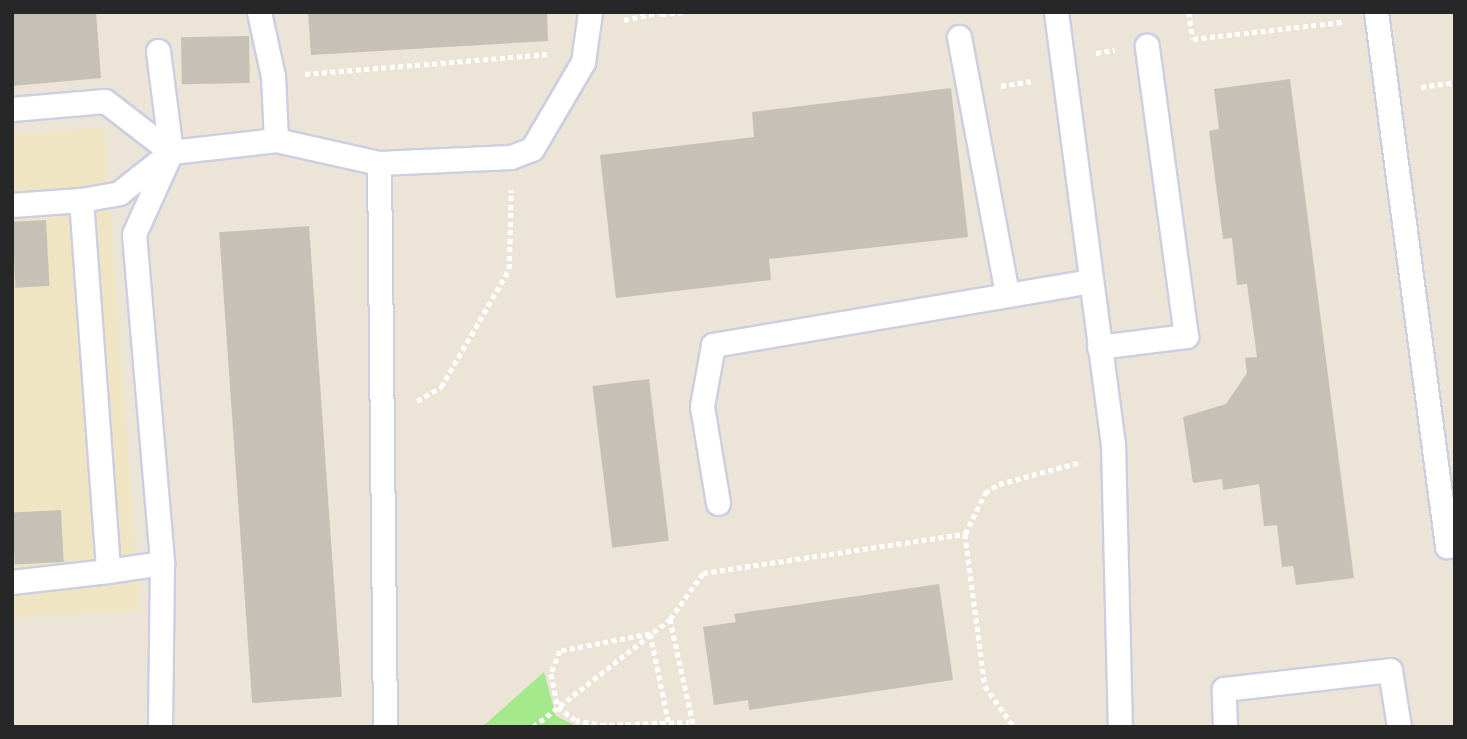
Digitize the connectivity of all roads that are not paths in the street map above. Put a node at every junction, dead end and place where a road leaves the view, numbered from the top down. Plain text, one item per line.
1 (258, 12) edge
2 (590, 12) edge
3 (1056, 12) edge
4 (1376, 14) edge
5 (960, 37) dead end
6 (1147, 46) dead end
7 (158, 51) dead end
8 (12, 109) edge
9 (276, 140) junction
10 (171, 152) junction
11 (379, 163) junction
12 (81, 200) junction
13 (12, 205) edge
14 (1091, 281) junction
15 (1007, 294) junction
16 (1100, 347) junction
17 (718, 503) dead end
18 (1447, 546) dead end
19 (162, 564) junction
20 (108, 571) junction
21 (12, 582) edge
22 (160, 727) edge
23 (385, 727) edge
24 (1119, 727) edge
25 (1225, 727) edge
26 (1399, 727) edge

1 - 9 lane
2 - 11 lane
3 - 14 lane
4 - 18 lane
5 - 15 lane
6 - 16 lane
7 - 10 lane
8 - 10 lane
9 - 10 lane
9 - 11 lane
10 - 12 lane
10 - 19 lane
11 - 23 lane
12 - 13 lane
12 - 20 lane
14 - 15 lane
14 - 16 lane
15 - 17 lane
16 - 24 lane
19 - 20 lane
19 - 22 lane
20 - 21 lane
25 - 26 lane

